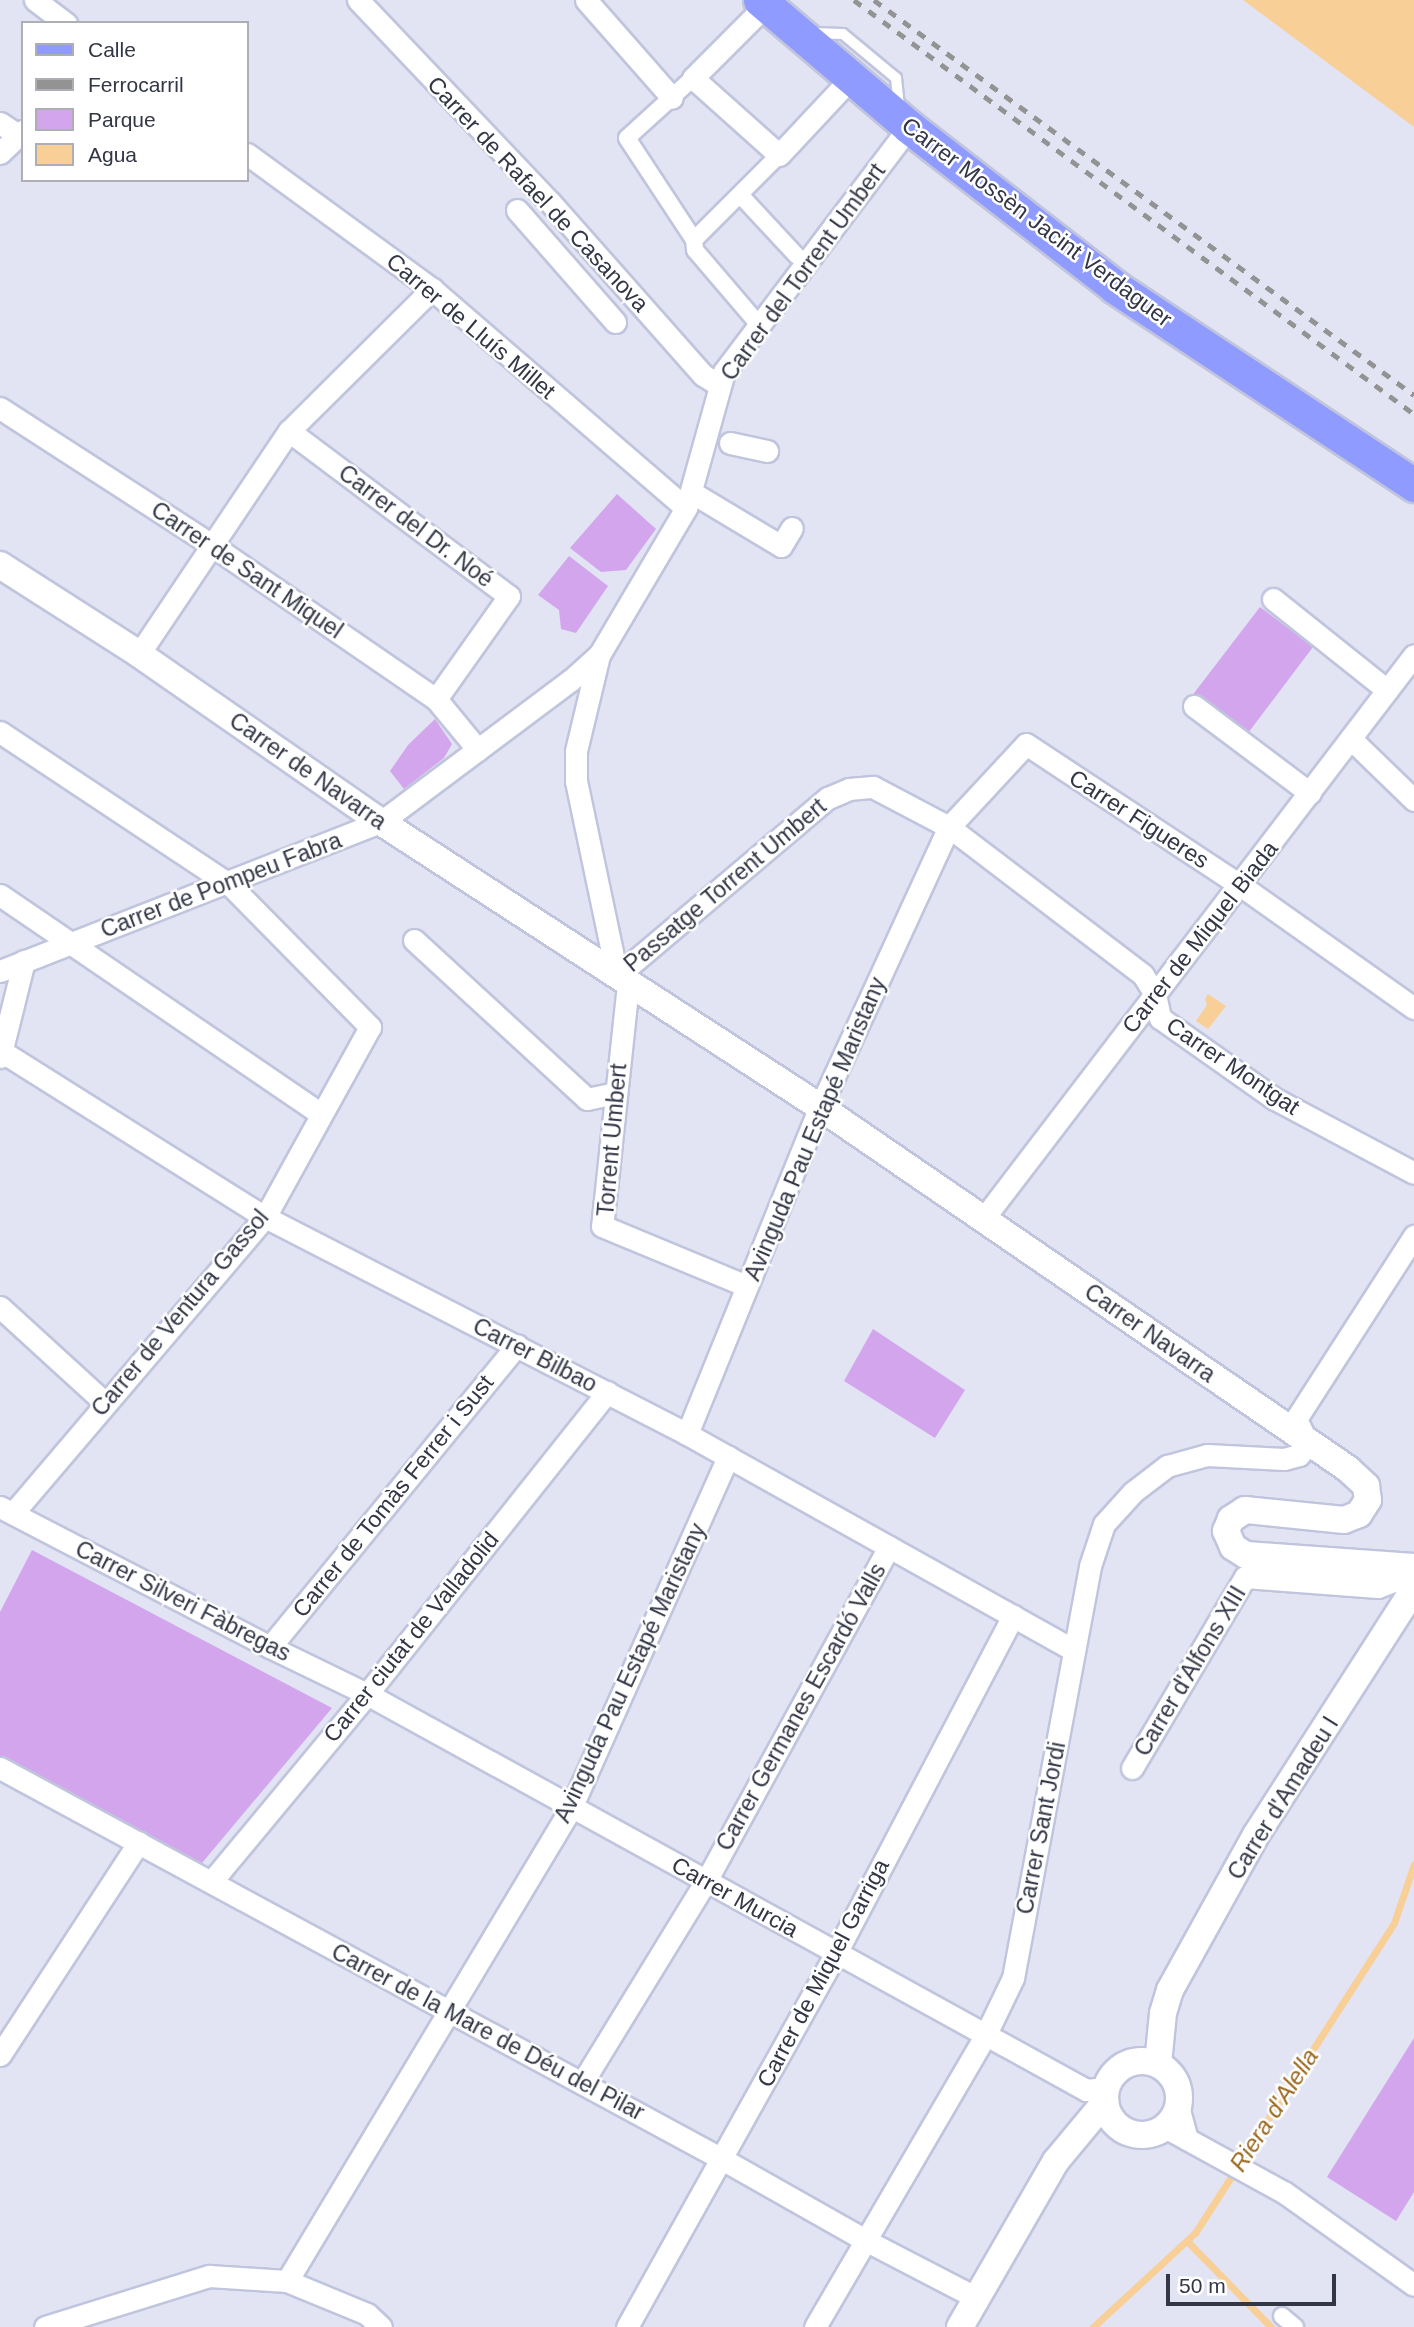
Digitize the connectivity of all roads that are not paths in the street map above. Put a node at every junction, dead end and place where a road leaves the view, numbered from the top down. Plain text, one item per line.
1 (35, 0) edge
2 (358, 0) edge
3 (586, 0) edge
4 (763, 2) edge
5 (63, 21) edge
6 (799, 33) junction
7 (693, 78) junction
8 (851, 78) junction
9 (671, 98) junction
10 (0, 123) edge
11 (904, 123) junction
12 (20, 133) edge
13 (0, 153) edge
14 (248, 155) edge
15 (779, 155) junction
16 (744, 200) dead end
17 (517, 210) dead end
18 (694, 240) junction
19 (797, 256) dead end
20 (432, 289) junction
21 (615, 322) dead end
22 (759, 325) junction
23 (719, 385) junction
24 (0, 408) edge
25 (289, 431) junction
26 (730, 443) dead end
27 (767, 451) dead end
28 (1414, 485) edge
29 (688, 500) junction
30 (792, 528) dead end
31 (213, 546) junction
32 (0, 565) edge
33 (1273, 599) dead end
34 (139, 654) junction
35 (599, 655) junction
36 (1414, 655) edge
37 (1387, 690) junction
38 (436, 699) junction
39 (1194, 706) dead end
40 (0, 732) edge
41 (1351, 739) junction
42 (478, 750) junction
43 (1310, 793) junction
44 (1414, 800) edge
45 (381, 822) junction
46 (949, 827) junction
47 (229, 884) junction
48 (1240, 885) junction
49 (0, 895) edge
50 (414, 940) dead end
51 (73, 942) junction
52 (23, 961) junction
53 (0, 971) edge
54 (622, 980) junction
55 (1155, 994) junction
56 (1414, 1007) edge
57 (1, 1054) edge
58 (616, 1093) junction
59 (820, 1107) junction
60 (321, 1114) junction
61 (1414, 1173) edge
62 (265, 1217) junction
63 (984, 1218) junction
64 (1414, 1236) edge
65 (747, 1286) junction
66 (0, 1307) edge
67 (517, 1345) junction
68 (607, 1392) junction
69 (105, 1403) junction
70 (1298, 1431) junction
71 (687, 1434) junction
72 (728, 1457) junction
73 (7, 1510) edge
74 (889, 1547) junction
75 (1414, 1567) edge
76 (1414, 1573) edge
77 (1414, 1589) edge
78 (1013, 1616) junction
79 (270, 1647) junction
80 (1074, 1650) junction
81 (367, 1694) junction
82 (0, 1768) edge
83 (1132, 1768) dead end
84 (571, 1808) junction
85 (138, 1842) junction
86 (212, 1881) junction
87 (706, 1881) junction
88 (836, 1953) junction
89 (448, 2011) junction
90 (1163, 2012) junction
91 (986, 2034) junction
92 (0, 2055) edge
93 (1158, 2064) junction
94 (1125, 2065) junction
95 (582, 2082) junction
96 (1105, 2095) junction
97 (1177, 2124) junction
98 (1119, 2127) junction
99 (722, 2159) junction
100 (1056, 2161) junction
101 (865, 2240) junction
102 (287, 2281) junction
103 (1414, 2286) edge
104 (975, 2297) junction
105 (1282, 2316) dead end
106 (370, 2323) edge
107 (817, 2323) edge
108 (45, 2327) edge
109 (626, 2327) edge
110 (960, 2327) edge
111 (1295, 2327) edge

1 - 5 street
2 - 23 street, Carrer de Rafael de Casanova
3 - 9 street
4 - 6 main road, Carrer Mossèn Jacint Verdaguer
4 - 7 street
6 - 8 main road, Carrer Mossèn Jacint Verdaguer
6 - 11 lane
7 - 9 street
7 - 15 street
8 - 11 main road, Carrer Mossèn Jacint Verdaguer
8 - 15 street
9 - 18 street
10 - 12 street
11 - 22 street, Carrer del Torrent Umbert
11 - 28 main road, Carrer Mossèn Jacint Verdaguer
12 - 13 street
14 - 20 street, Carrer de Lluís Millet
15 - 18 street
16 - 19 street
17 - 21 street
18 - 22 street
20 - 25 street
20 - 29 street, Carrer de Lluís Millet
22 - 23 street, Carrer del Torrent Umbert
23 - 29 street, Carrer del Torrent Umbert
24 - 31 street, Carrer de Sant Miquel
25 - 31 street
25 - 38 street, Carrer del Dr. Noé
26 - 27 street
29 - 30 street, Carrer de Lluís Millet
29 - 35 street, Carrer del Torrent Umbert
31 - 34 street
31 - 38 street, Carrer de Sant Miquel
32 - 34 street, Carrer de Navarra
33 - 37 street
34 - 45 street, Carrer de Navarra
35 - 42 street, Carrer de Pompeu Fabra
35 - 54 street, Carrer del Torrent Umbert
36 - 37 street, Carrer de Miquel Biada
37 - 41 street, Carrer de Miquel Biada
38 - 42 street, Carrer de Sant Miquel
39 - 43 street
40 - 47 street
41 - 43 street, Carrer de Miquel Biada
41 - 44 street
42 - 45 street, Carrer de Pompeu Fabra
43 - 48 street, Carrer de Miquel Biada
45 - 47 street, Carrer de Pompeu Fabra
45 - 54 street, Carrer de Navarra
46 - 48 street, Carrer Figueres
46 - 54 street, Passatge Torrent Umbert
46 - 55 street, Carrer Montgat
46 - 59 street, Avinguda Pau Estapé Maristany
47 - 51 street, Carrer de Pompeu Fabra
47 - 60 street, Carrer de Ventura Gassol
48 - 55 street, Carrer de Miquel Biada
48 - 56 street, Carrer Figueres
49 - 51 street
50 - 58 street
51 - 52 street, Carrer de Pompeu Fabra
51 - 60 street
52 - 53 street, Carrer de Pompeu Fabra
52 - 57 street
54 - 58 street, Torrent Umbert
54 - 59 street, Carrer Navarra
55 - 61 street, Carrer Montgat
55 - 63 street, Carrer de Miquel Biada
57 - 62 street, Carrer Bilbao
58 - 65 street, Torrent Umbert
59 - 63 street, Carrer Navarra
59 - 65 street, Avinguda Pau Estapé Maristany
60 - 62 street, Carrer de Ventura Gassol
62 - 67 street, Carrer Bilbao
62 - 69 street, Carrer de Ventura Gassol
63 - 70 street, Carrer Navarra
64 - 70 street
65 - 71 street, Avinguda Pau Estapé Maristany
66 - 69 street
67 - 68 street, Carrer Bilbao
67 - 79 street, Carrer de Tomàs Ferrer i Sust
68 - 71 street, Carrer Bilbao
68 - 81 street, Carrer ciutat de Valladolid
69 - 73 street, Carrer de Ventura Gassol
70 - 75 street, Carrer Navarra
70 - 80 street, Carrer Sant Jordi
71 - 72 street, Carrer Bilbao
72 - 74 street, Carrer Bilbao
72 - 84 street, Avinguda Pau Estapé Maristany
73 - 79 street, Carrer Silveri Fàbregas
74 - 78 street, Carrer Bilbao
74 - 87 street, Carrer Germanes Escardó Valls
76 - 83 street, Carrer d'Alfons XIII
77 - 90 street, Carrer d'Amadeu I
78 - 80 street, Carrer Bilbao
78 - 88 street, Carrer de Miquel Garriga
79 - 81 street, Carrer Silveri Fàbregas
80 - 91 street, Carrer Sant Jordi
81 - 84 street, Carrer Murcia
81 - 86 street, Carrer ciutat de Valladolid
82 - 85 street, Carrer de la Mare de Déu del Pilar
84 - 87 street, Carrer Murcia
84 - 89 street, Avinguda Pau Estapé Maristany
85 - 86 street, Carrer de la Mare de Déu del Pilar
85 - 92 street
86 - 89 street, Carrer de la Mare de Déu del Pilar
87 - 88 street, Carrer Murcia
87 - 95 street, Carrer Germanes Escardó Valls
88 - 91 street, Carrer Murcia
88 - 99 street, Carrer de Miquel Garriga
89 - 95 street, Carrer de la Mare de Déu del Pilar
89 - 102 street, Avinguda Pau Estapé Maristany
90 - 93 street
90 - 94 street
91 - 96 street, Carrer Murcia
91 - 101 street, Carrer Sant Jordi
93 - 94 street
93 - 97 street
94 - 96 street
95 - 99 street, Carrer de la Mare de Déu del Pilar
96 - 98 street
96 - 100 street
97 - 98 street
97 - 103 street
98 - 100 street
99 - 101 street, Carrer de la Mare de Déu del Pilar
99 - 109 street, Carrer de Miquel Garriga
100 - 104 street
101 - 104 street, Carrer de la Mare de Déu del Pilar
101 - 107 street, Carrer Sant Jordi
102 - 106 street
102 - 108 street
104 - 110 street
105 - 111 street

